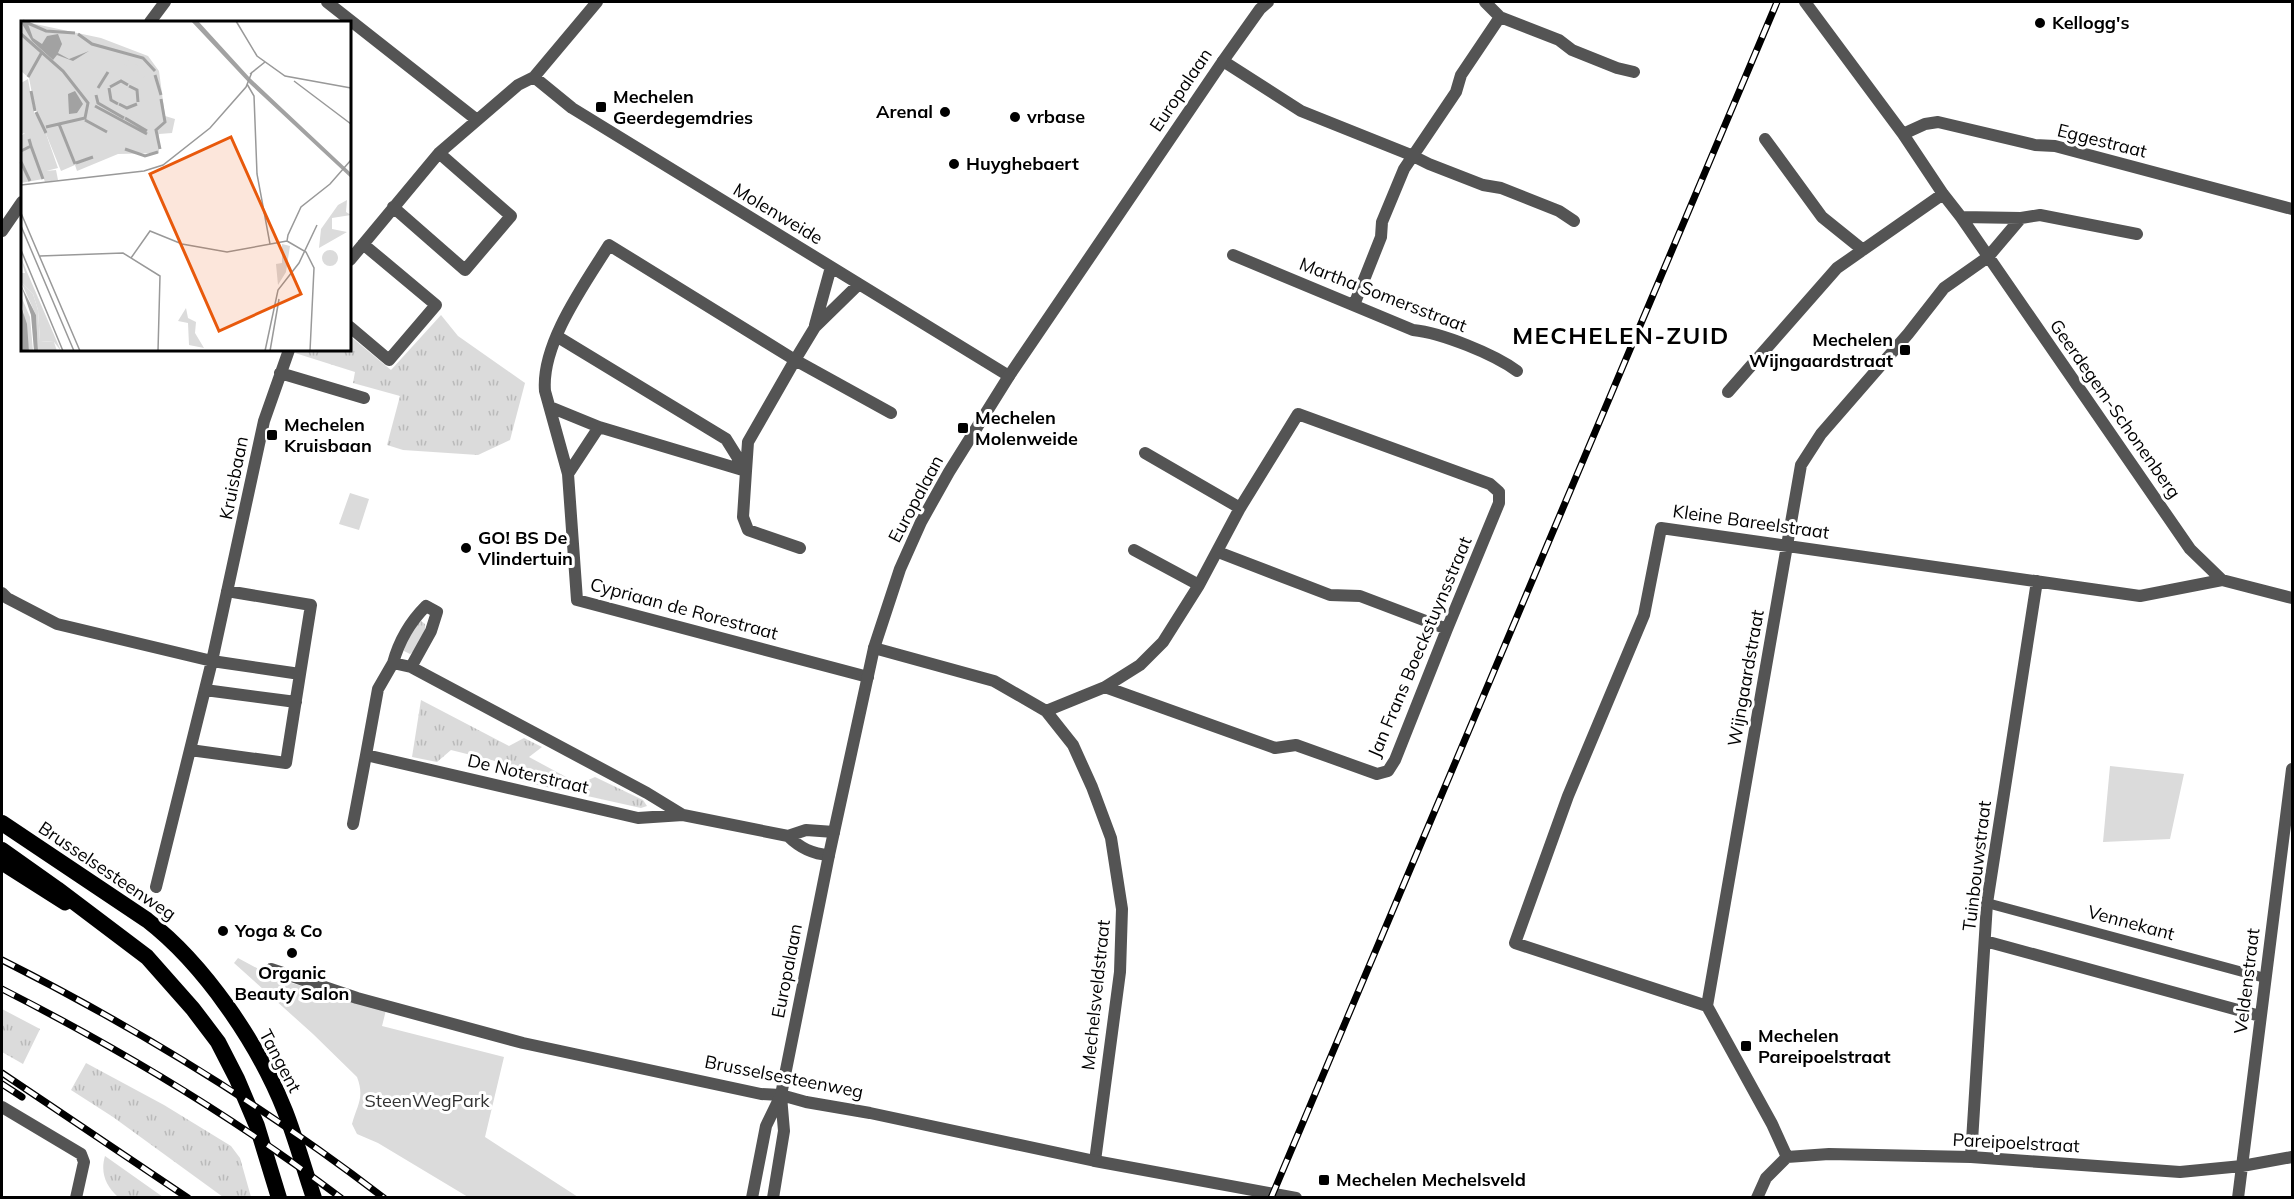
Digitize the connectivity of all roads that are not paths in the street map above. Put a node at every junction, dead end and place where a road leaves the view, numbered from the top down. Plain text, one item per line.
1 (165, 2) edge
2 (327, 2) edge
3 (597, 2) edge
4 (1268, 2) edge
5 (1485, 2) edge
6 (1805, 2) edge
7 (1500, 17) junction
8 (151, 21) edge
9 (1223, 61) junction
10 (1634, 72) dead end
11 (534, 77) junction
12 (477, 120) junction
13 (1903, 134) junction
14 (1765, 139) dead end
15 (439, 153) junction
16 (1412, 155) junction
17 (1943, 194) junction
18 (21, 203) edge
19 (393, 207) junction
20 (2292, 208) edge
21 (1961, 217) junction
22 (2021, 218) junction
23 (1574, 220) dead end
24 (2, 231) edge
25 (2137, 234) dead end
26 (363, 244) junction
27 (1863, 250) junction
28 (1233, 255) dead end
29 (1988, 257) junction
30 (351, 259) edge
31 (831, 267) junction
32 (859, 284) junction
33 (1354, 305) junction
34 (815, 327) junction
35 (351, 328) edge
36 (558, 337) junction
37 (289, 351) edge
38 (795, 360) junction
39 (1518, 371) dead end
40 (280, 373) junction
41 (1009, 376) junction
42 (1728, 392) dead end
43 (364, 398) dead end
44 (550, 408) junction
45 (891, 413) dead end
46 (599, 427) junction
47 (1145, 453) dead end
48 (746, 471) junction
49 (568, 474) junction
50 (1240, 508) junction
51 (1787, 545) junction
52 (800, 548) dead end
53 (1134, 550) dead end
54 (1218, 552) junction
55 (2222, 580) junction
56 (2037, 581) junction
57 (1199, 585) junction
58 (227, 591) junction
59 (2, 593) edge
60 (2292, 598) edge
61 (1447, 629) junction
62 (874, 648) junction
63 (212, 661) junction
64 (393, 663) junction
65 (411, 667) junction
66 (300, 674) junction
67 (868, 677) junction
68 (1105, 687) junction
69 (205, 690) junction
70 (296, 702) junction
71 (1046, 711) junction
72 (190, 750) junction
73 (366, 755) junction
74 (2292, 769) edge
75 (683, 815) junction
76 (2, 823) edge
77 (352, 824) dead end
78 (834, 832) junction
79 (788, 836) junction
80 (2, 850) edge
81 (829, 855) junction
82 (2, 863) edge
83 (156, 887) dead end
84 (1987, 903) junction
85 (88, 914) junction
86 (1985, 941) junction
87 (186, 956) joint
88 (272, 969) dead end
89 (2265, 978) junction
90 (1707, 1006) junction
91 (2260, 1016) junction
92 (781, 1095) junction
93 (2, 1107) edge
94 (1786, 1157) junction
95 (1971, 1157) junction
96 (2292, 1157) edge
97 (1095, 1161) junction
98 (2242, 1166) junction
99 (76, 1197) edge
100 (279, 1197) edge
101 (314, 1197) edge
102 (752, 1197) edge
103 (773, 1197) edge
104 (1296, 1197) edge
105 (1757, 1197) edge
106 (2238, 1197) edge

1 - 8 street
2 - 12 street
3 - 11 street
4 - 9 street, Europalaan
5 - 7 street
6 - 13 street, Geerdegem-Schonenberg
7 - 10 street
7 - 16 street
9 - 16 street
9 - 41 street, Europalaan
11 - 12 street
11 - 31 street, Molenweide
12 - 15 street
13 - 17 street, Geerdegem-Schonenberg
13 - 20 street, Eggestraat
14 - 27 street
15 - 19 street
15 - 19 street
16 - 23 street
16 - 33 street
17 - 21 street, Geerdegem-Schonenberg
17 - 27 street
18 - 24 street
19 - 26 street
21 - 22 street
21 - 29 street, Geerdegem-Schonenberg
22 - 25 street
22 - 29 street, Wijngaardstraat
26 - 30 street
26 - 35 street
27 - 42 street
28 - 33 street, Martha Somersstraat
29 - 51 street, Wijngaardstraat
29 - 55 street, Geerdegem-Schonenberg
31 - 32 street, Molenweide
31 - 34 street
32 - 34 street
32 - 41 street, Molenweide
33 - 39 street, Martha Somersstraat
34 - 38 street
36 - 38 street, Cypriaan de Rorestraat
36 - 44 street, Cypriaan de Rorestraat
36 - 48 street
37 - 40 street, Kruisbaan
38 - 45 street
38 - 48 street
40 - 43 street
40 - 58 street, Kruisbaan
41 - 62 street, Europalaan
44 - 46 street
44 - 49 street, Cypriaan de Rorestraat
46 - 48 street
46 - 49 street
47 - 50 street
48 - 52 street
49 - 67 street, Cypriaan de Rorestraat
50 - 54 street
50 - 61 street, Jan Frans Boeckstuynsstraat
51 - 56 street, Kleine Bareelstraat
51 - 90 street, Wijngaardstraat
51 - 90 street, Kleine Bareelstraat
53 - 57 street
54 - 57 street
54 - 61 street
55 - 56 street, Kleine Bareelstraat
55 - 60 street, Geerdegem-Schonenberg
56 - 84 street, Tuinbouwstraat
57 - 68 street
58 - 63 street, Kruisbaan
58 - 66 street
59 - 63 street
61 - 68 street, Jan Frans Boeckstuynsstraat
62 - 67 street, Europalaan
62 - 71 street, Mechelsveldstraat
63 - 66 street
63 - 69 street, Kruisbaan
64 - 65 street, De Noterstraat
64 - 65 street
64 - 73 street
65 - 75 street, De Noterstraat
66 - 70 street
67 - 78 street, Europalaan
68 - 71 street
69 - 70 street
69 - 72 street, Kruisbaan
70 - 72 street
71 - 97 street, Mechelsveldstraat
72 - 83 street, Kruisbaan
73 - 75 street, De Noterstraat
73 - 77 street
74 - 89 street, Veldenstraat
75 - 79 street, De Noterstraat
76 - 87 highway, Brusselsesteenweg
78 - 79 street, De Noterstraat
78 - 81 street, Europalaan
79 - 81 street, De Noterstraat
80 - 85 highway
81 - 92 street, Europalaan
82 - 85 main road
84 - 86 street, Tuinbouwstraat
84 - 89 street, Vennekant
85 - 100 highway
86 - 91 street
86 - 95 street, Tuinbouwstraat
87 - 101 highway, Tangent
88 - 92 street, Brusselsesteenweg
89 - 91 street, Veldenstraat
90 - 94 street
91 - 98 street, Veldenstraat
92 - 97 street, Brusselsesteenweg
92 - 102 street, Europalaan
92 - 103 street, Europalaan
93 - 99 street
94 - 95 street, Pareipoelstraat
94 - 105 street
95 - 98 street, Pareipoelstraat
96 - 98 street, Pareipoelstraat
97 - 104 street, Brusselsesteenweg
98 - 106 street, Veldenstraat

